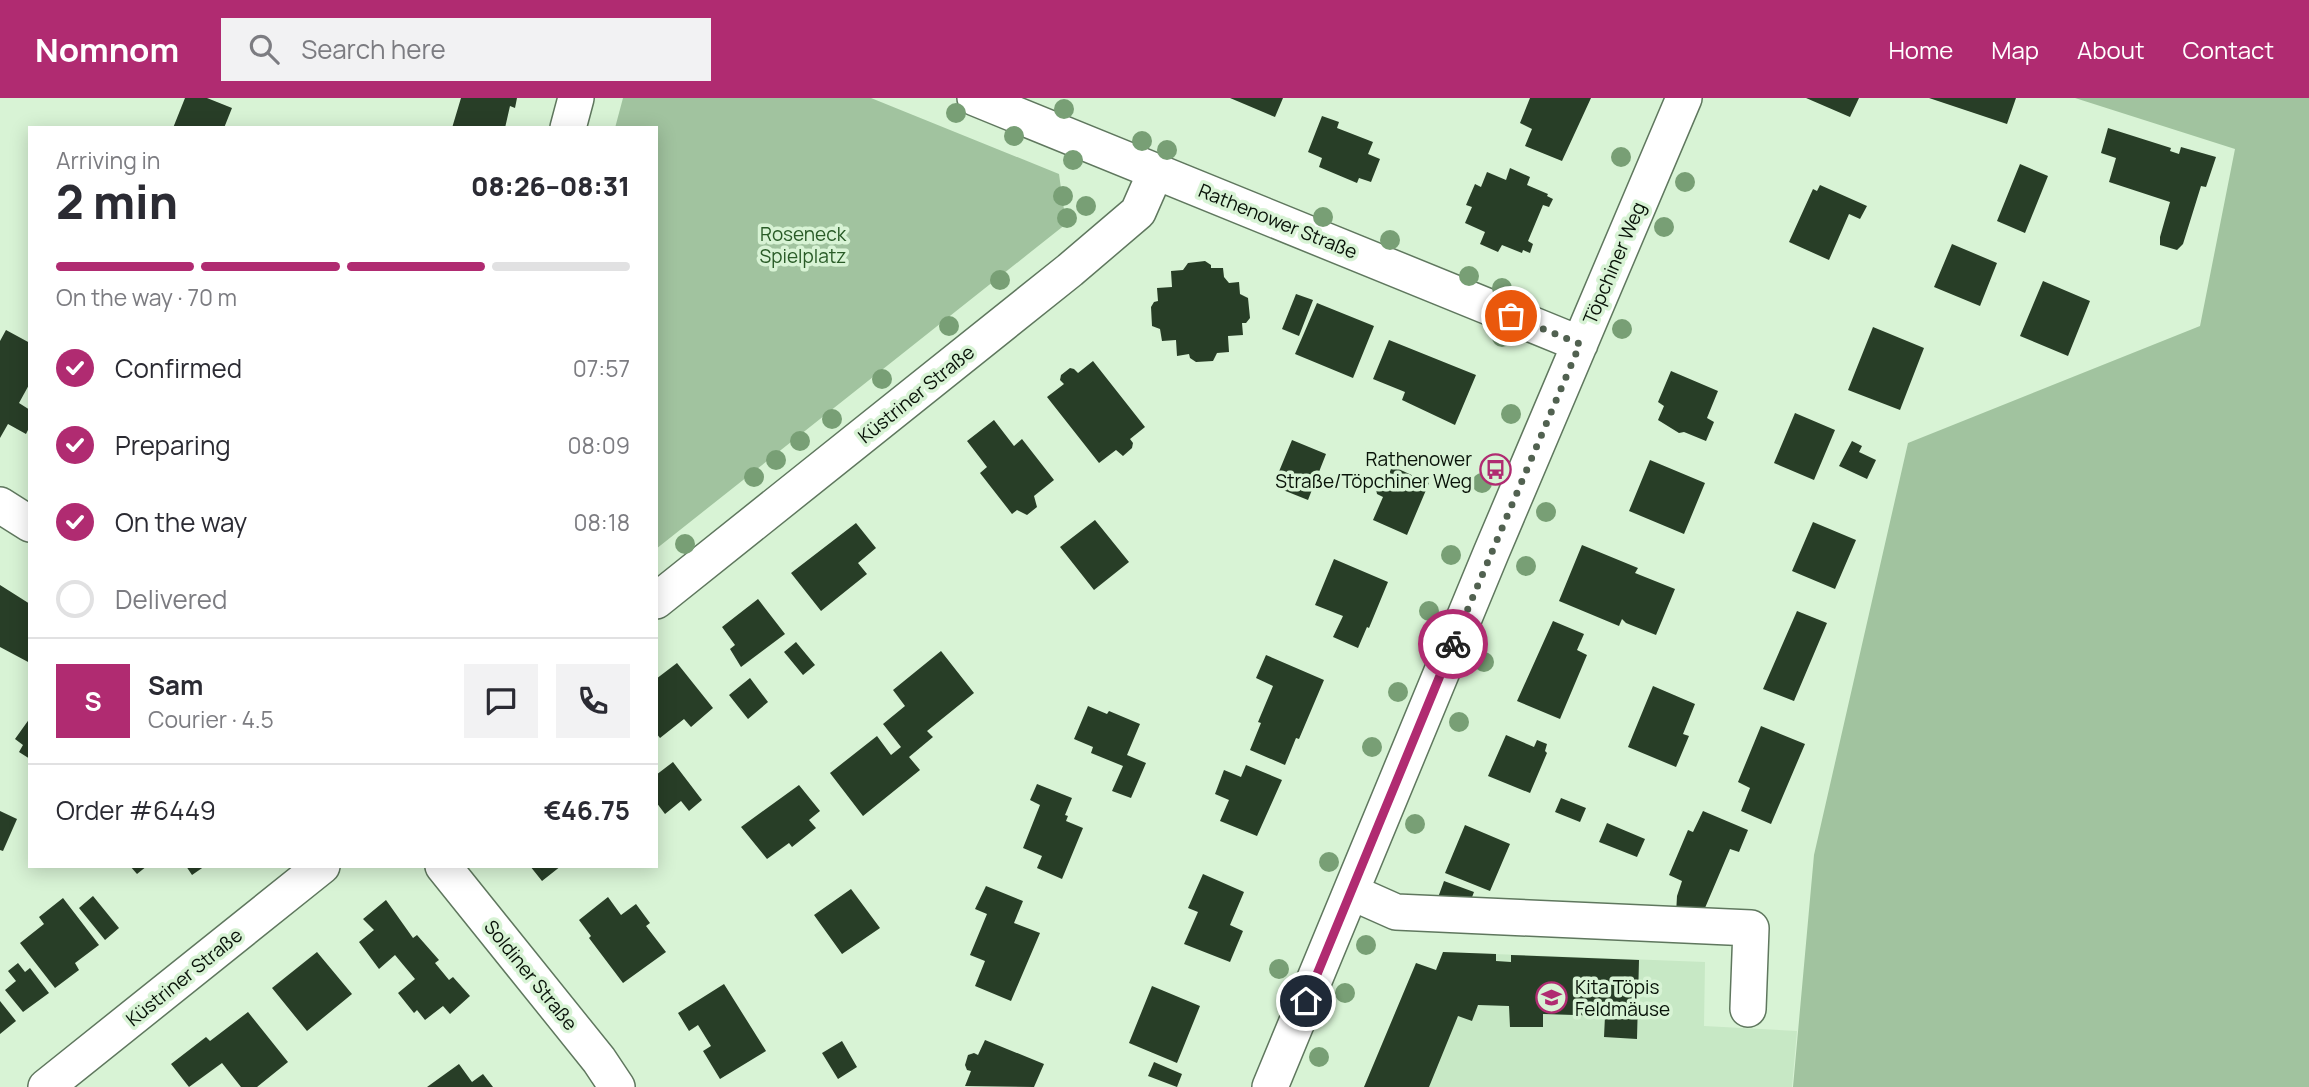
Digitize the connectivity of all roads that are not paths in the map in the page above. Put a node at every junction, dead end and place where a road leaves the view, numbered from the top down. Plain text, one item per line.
1 (576, 98) edge
2 (975, 98) edge
3 (1684, 98) edge
4 (569, 126) edge
5 (1156, 171) junction
6 (1580, 344) junction
7 (0, 505) edge
8 (28, 523) edge
9 (658, 599) edge
10 (320, 868) edge
11 (445, 868) edge
12 (1351, 892) junction
13 (1748, 1009) dead end
14 (46, 1087) edge
15 (617, 1087) edge
16 (1270, 1087) edge

1 - 4 street
2 - 5 street, Rathenower Straße
3 - 6 street, Töpchiner Weg
5 - 6 street, Rathenower Straße
5 - 9 street, Küstriner Straße
6 - 12 street, Töpchiner Weg
7 - 8 street
10 - 14 street, Küstriner Straße
11 - 15 street, Soldiner Straße
12 - 13 street
12 - 16 street, Töpchiner Weg

